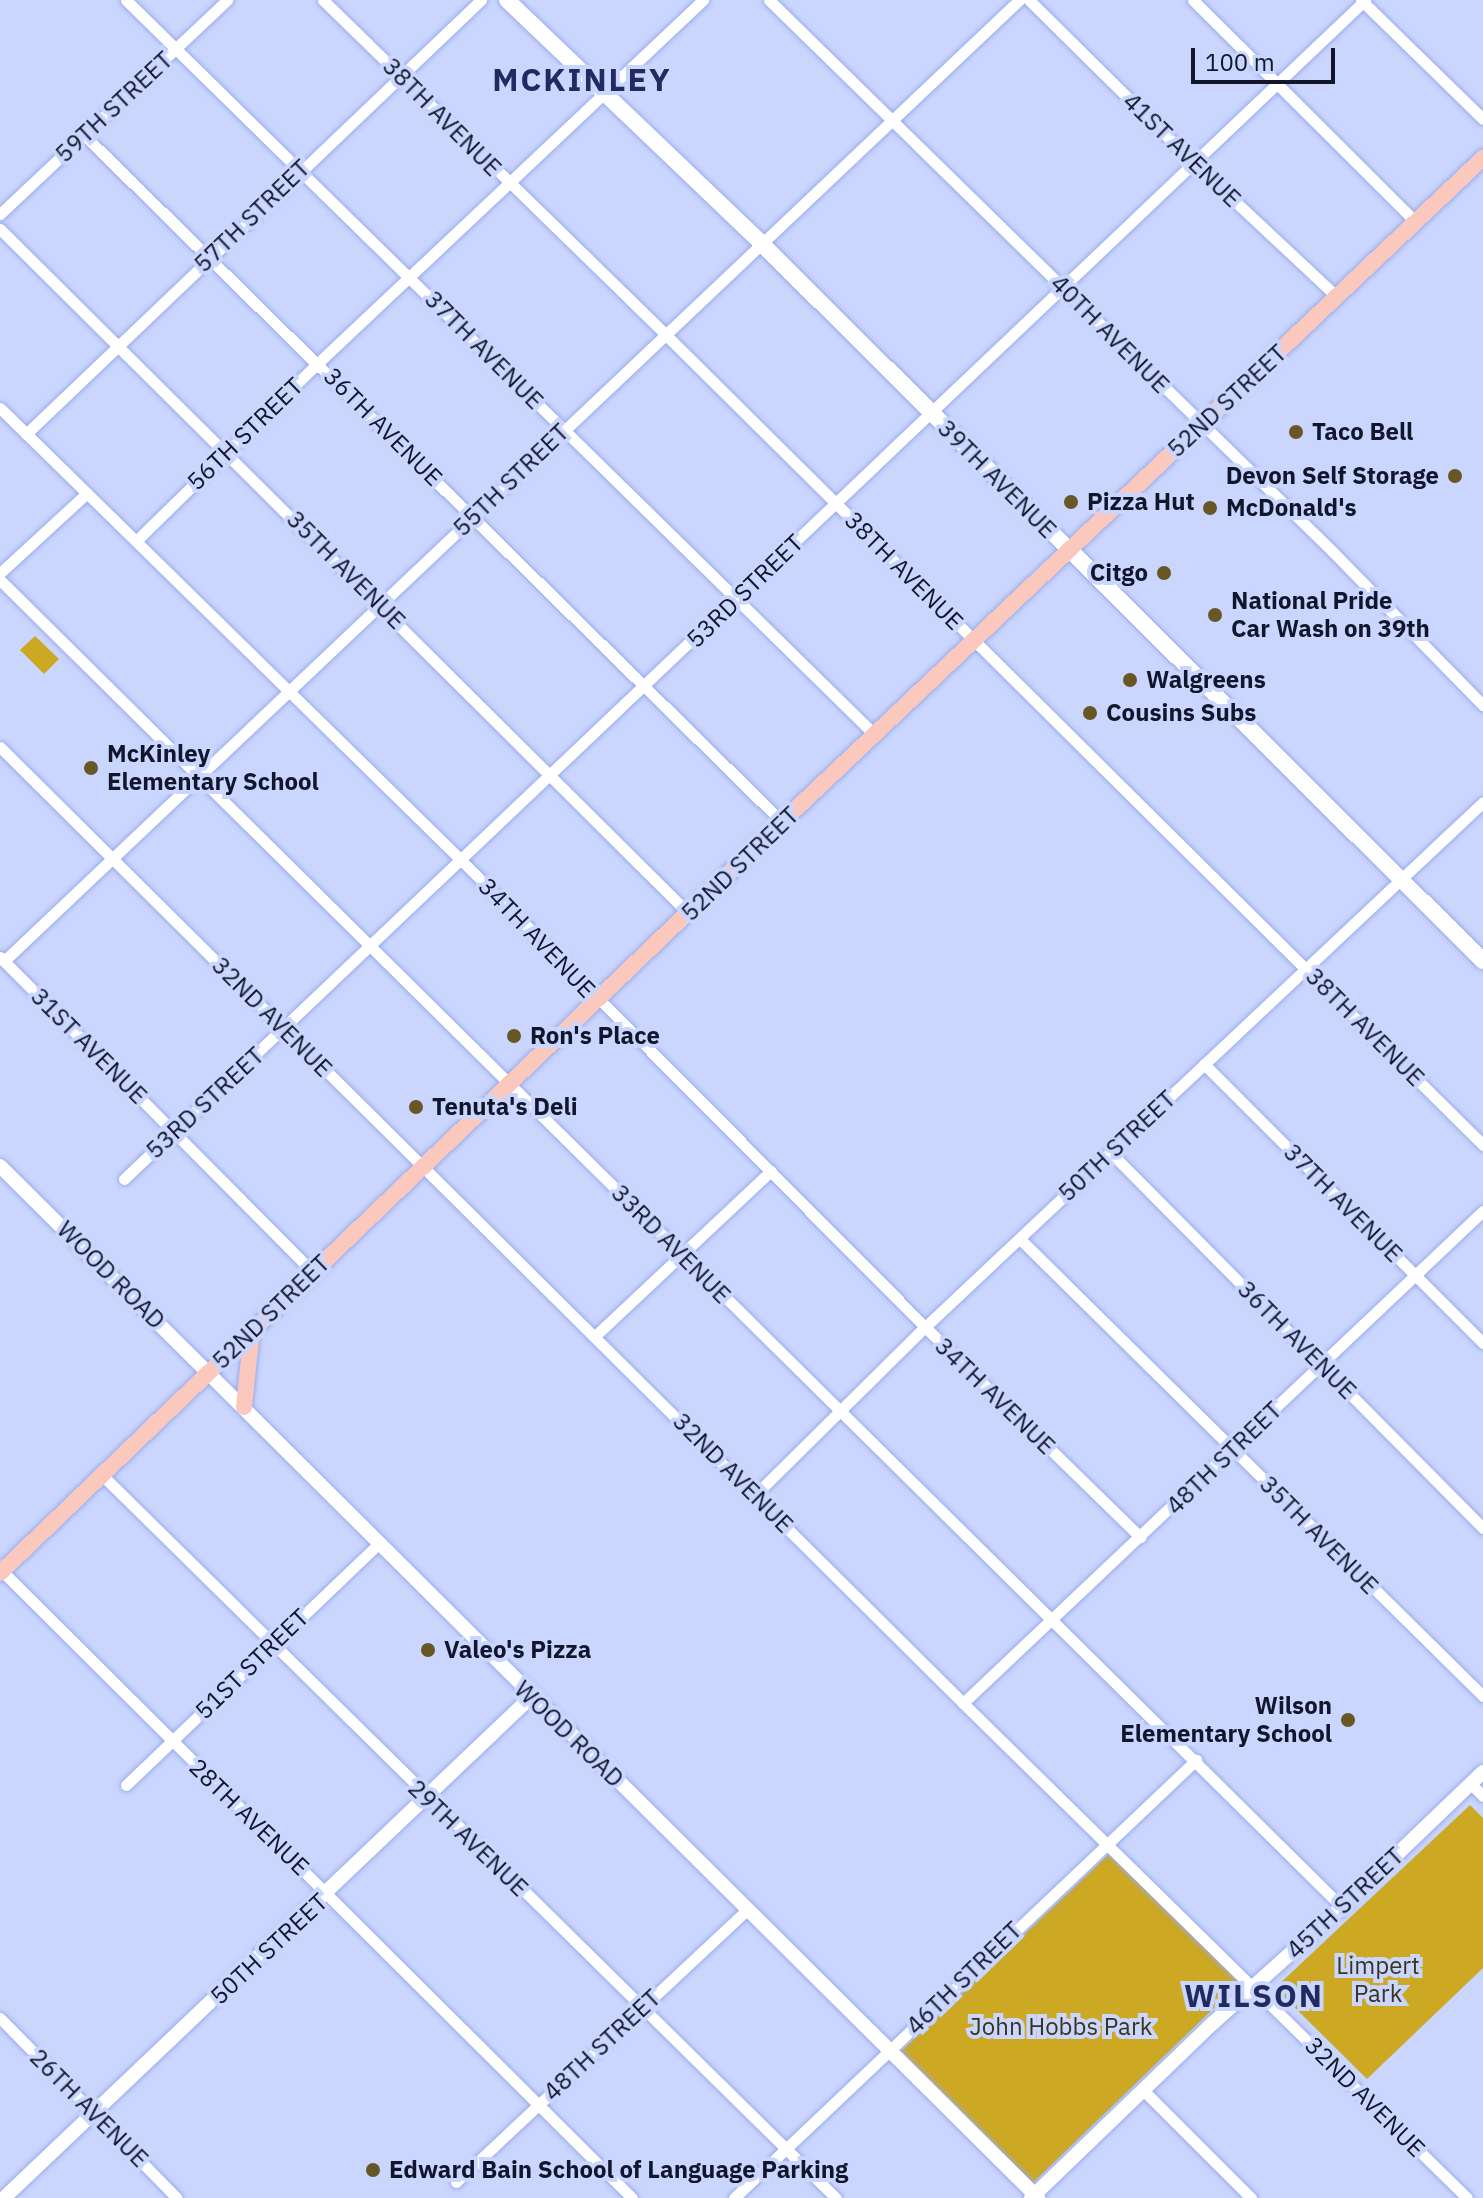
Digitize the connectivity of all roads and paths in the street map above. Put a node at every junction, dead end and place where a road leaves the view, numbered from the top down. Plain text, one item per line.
1 (126, 0) edge
2 (227, 0) edge
3 (323, 0) edge
4 (481, 0) edge
5 (507, 0) edge
6 (703, 0) edge
7 (769, 0) edge
8 (1019, 0) edge
9 (1029, 0) edge
10 (1193, 0) edge
11 (1363, 1) edge
12 (176, 49) junction
13 (400, 75) junction
14 (1278, 82) junction
15 (605, 95) junction
16 (1483, 119) edge
17 (893, 120) junction
18 (84, 135) junction
19 (1483, 158) edge
20 (1194, 163) junction
21 (301, 169) junction
22 (509, 184) junction
23 (0, 214) edge
24 (1416, 222) junction
25 (0, 229) edge
26 (762, 244) junction
27 (209, 256) junction
28 (411, 278) junction
29 (1064, 288) junction
30 (1337, 297) junction
31 (665, 334) junction
32 (118, 346) junction
33 (319, 362) junction
34 (0, 408) edge
35 (932, 414) junction
36 (1203, 424) junction
37 (564, 430) junction
38 (26, 434) junction
39 (226, 453) junction
40 (87, 493) junction
41 (836, 504) junction
42 (472, 518) junction
43 (137, 540) junction
44 (1070, 553) junction
45 (0, 573) edge
46 (0, 580) edge
47 (736, 598) junction
48 (381, 605) junction
49 (975, 642) junction
50 (644, 687) junction
51 (289, 692) junction
52 (1483, 703) edge
53 (875, 735) junction
54 (0, 747) edge
55 (552, 775) junction
56 (201, 776) junction
57 (1483, 802) edge
58 (782, 822) junction
59 (113, 859) junction
60 (460, 859) junction
61 (1402, 878) junction
62 (689, 914) junction
63 (371, 945) junction
64 (2, 959) edge
65 (1483, 961) edge
66 (1306, 969) junction
67 (598, 1000) junction
68 (283, 1029) junction
69 (1204, 1064) junction
70 (512, 1083) junction
71 (174, 1132) junction
72 (1483, 1145) edge
73 (1110, 1152) junction
74 (0, 1166) edge
75 (424, 1166) junction
76 (771, 1171) junction
77 (124, 1179) dead end
78 (1483, 1211) edge
79 (1020, 1239) junction
80 (681, 1256) junction
81 (313, 1272) junction
82 (1415, 1275) junction
83 (925, 1327) junction
84 (252, 1330) junction
85 (595, 1336) junction
86 (1483, 1343) edge
87 (1322, 1364) junction
88 (208, 1372) junction
89 (244, 1407) junction
90 (840, 1410) junction
91 (1232, 1450) junction
92 (102, 1475) junction
93 (755, 1495) junction
94 (1483, 1528) edge
95 (1140, 1537) junction
96 (378, 1544) junction
97 (1, 1572) edge
98 (1051, 1619) junction
99 (273, 1645) junction
100 (1483, 1696) edge
101 (531, 1697) junction
102 (963, 1703) junction
103 (171, 1741) junction
104 (1196, 1760) junction
105 (1483, 1772) edge
106 (1471, 1784) junction
107 (126, 1785) dead end
108 (1483, 1796) edge
109 (427, 1798) junction
110 (1107, 1844) junction
111 (328, 1894) junction
112 (1342, 1907) junction
113 (748, 1909) junction
114 (1253, 1987) junction
115 (641, 2007) junction
116 (0, 2018) edge
117 (888, 2051) junction
118 (1143, 2090) junction
119 (539, 2104) junction
120 (93, 2112) junction
121 (786, 2148) junction
122 (456, 2182) dead end
123 (1458, 2195) edge
124 (1034, 2197) edge
125 (4, 2198) edge
126 (177, 2198) edge
127 (632, 2198) edge
128 (734, 2198) edge
129 (836, 2198) edge
130 (1251, 2198) edge

1 - 12 street, 37TH AVENUE
2 - 12 street, 59TH STREET
3 - 13 street, 38TH AVENUE
4 - 13 street, 57TH STREET
5 - 15 main road, 39TH AVENUE
6 - 15 street, 56TH STREET
7 - 17 street, 40TH AVENUE
8 - 17 street, 55TH STREET
9 - 20 street, 41ST AVENUE
10 - 14 street
11 - 14 street, 53RD STREET
11 - 16 street
12 - 18 street, 59TH STREET
12 - 21 street, 37TH AVENUE
13 - 21 street, 57TH STREET
13 - 22 street, 38TH AVENUE
14 - 20 street, 53RD STREET
14 - 24 street
15 - 22 street, 56TH STREET
15 - 26 main road, 39TH AVENUE
17 - 26 street, 55TH STREET
17 - 29 street, 40TH AVENUE
18 - 23 street, 59TH STREET
18 - 27 street, 36TH AVENUE
19 - 24 main road, 52ND STREET
20 - 29 street, 53RD STREET
20 - 30 street, 41ST AVENUE
21 - 27 street, 57TH STREET
21 - 28 street, 37TH AVENUE
22 - 28 street, 56TH STREET
22 - 31 street, 38TH AVENUE
24 - 30 main road, 52ND STREET
25 - 32 street, 35TH AVENUE
26 - 31 street, 55TH STREET
26 - 35 main road, 39TH AVENUE
27 - 32 street, 57TH STREET
27 - 33 street, 36TH AVENUE
28 - 33 street, 56TH STREET
28 - 37 street, 37TH AVENUE
29 - 35 street, 53RD STREET
29 - 36 street, 40TH AVENUE
30 - 36 main road, 52ND STREET
31 - 37 street, 55TH STREET
31 - 41 street, 38TH AVENUE
32 - 38 street, 57TH STREET
32 - 39 street, 35TH AVENUE
33 - 39 street, 56TH STREET
33 - 42 street, 36TH AVENUE
34 - 38 street, 34TH AVENUE
35 - 41 street, 53RD STREET
35 - 44 main road, 39TH AVENUE
36 - 44 main road, 52ND STREET
36 - 52 street, 40TH AVENUE
37 - 42 street, 55TH STREET
37 - 47 street, 37TH AVENUE
38 - 40 street, 34TH AVENUE
39 - 43 street, 56TH STREET
39 - 48 street, 35TH AVENUE
40 - 43 street, 34TH AVENUE
40 - 45 street
41 - 47 street, 53RD STREET
41 - 49 street, 38TH AVENUE
42 - 48 street, 55TH STREET
42 - 50 street, 36TH AVENUE
43 - 51 street, 34TH AVENUE
44 - 49 main road, 52ND STREET
44 - 61 main road, 39TH AVENUE
46 - 56 street, 33RD AVENUE
47 - 50 street, 53RD STREET
47 - 53 street, 37TH AVENUE
48 - 51 street, 55TH STREET
48 - 55 street, 35TH AVENUE
49 - 53 main road, 52ND STREET
49 - 66 street, 38TH AVENUE
50 - 55 street, 53RD STREET
50 - 58 street, 36TH AVENUE
51 - 56 street, 55TH STREET
51 - 60 street, 34TH AVENUE
53 - 58 main road, 52ND STREET
54 - 59 street, 32ND AVENUE
55 - 60 street, 53RD STREET
55 - 62 street, 35TH AVENUE
56 - 59 street, 55TH STREET
56 - 63 street, 33RD AVENUE
57 - 61 street, 50TH STREET
58 - 62 main road, 52ND STREET
59 - 64 street, 55TH STREET
59 - 68 street, 32ND AVENUE
60 - 63 street, 53RD STREET
60 - 67 street, 34TH AVENUE
61 - 65 main road, 39TH AVENUE
61 - 66 street, 50TH STREET
62 - 67 main road, 52ND STREET
63 - 68 street, 53RD STREET
63 - 70 street, 33RD AVENUE
64 - 71 street, 31ST AVENUE
66 - 69 street, 50TH STREET
66 - 72 street, 38TH AVENUE
67 - 70 main road, 52ND STREET
67 - 76 street, 34TH AVENUE
68 - 71 street, 53RD STREET
68 - 75 street, 32ND AVENUE
69 - 73 street, 50TH STREET
69 - 82 street, 37TH AVENUE
70 - 75 main road, 52ND STREET
70 - 80 street, 33RD AVENUE
71 - 77 street, 53RD STREET
71 - 81 street, 31ST AVENUE
73 - 79 street, 50TH STREET
73 - 87 street, 36TH AVENUE
74 - 88 street, WOOD ROAD
75 - 81 main road, 52ND STREET
75 - 85 street, 32ND AVENUE
76 - 80 street
76 - 83 street, 34TH AVENUE
78 - 82 street, 48TH STREET
79 - 83 street, 50TH STREET
79 - 91 street, 35TH AVENUE
80 - 85 street
80 - 90 street, 33RD AVENUE
81 - 84 main road, 52ND STREET
82 - 86 street, 37TH AVENUE
82 - 87 street, 48TH STREET
83 - 90 street, 50TH STREET
83 - 95 street, 34TH AVENUE
84 - 88 main road, 52ND STREET
84 - 89 main road
85 - 93 street, 32ND AVENUE
87 - 91 street, 48TH STREET
87 - 94 street, 36TH AVENUE
88 - 89 street, WOOD ROAD
88 - 92 main road, 52ND STREET
89 - 96 street, WOOD ROAD
90 - 93 street, 50TH STREET
90 - 98 street, 33RD AVENUE
91 - 95 street, 48TH STREET
91 - 100 street, 35TH AVENUE
92 - 97 main road, 52ND STREET
92 - 99 street, 29TH AVENUE
93 - 102 street, 32ND AVENUE
95 - 98 street, 48TH STREET
96 - 99 street, 51ST STREET
96 - 101 street, WOOD ROAD
97 - 103 street, 28TH AVENUE
98 - 102 street, 48TH STREET
98 - 104 street, 33RD AVENUE
99 - 103 street, 51ST STREET
99 - 109 street, 29TH AVENUE
101 - 109 street, 50TH STREET
101 - 113 street, WOOD ROAD
102 - 110 street, 32ND AVENUE
103 - 107 street, 51ST STREET
103 - 111 street, 28TH AVENUE
104 - 110 street, 46TH STREET
104 - 112 street, 33RD AVENUE
105 - 106 street, 45TH STREET
106 - 108 street
106 - 112 street, 45TH STREET
109 - 111 street, 50TH STREET
109 - 115 street, 29TH AVENUE
110 - 114 street, 32ND AVENUE
110 - 117 street, 46TH STREET
111 - 119 street, 28TH AVENUE
111 - 120 street, 50TH STREET
112 - 114 street, 45TH STREET
113 - 115 street, 48TH STREET
113 - 117 street, WOOD ROAD
114 - 118 street, 45TH STREET
114 - 123 street, 32ND AVENUE
115 - 119 street, 48TH STREET
115 - 121 street, 29TH AVENUE
116 - 120 street, 26TH AVENUE
117 - 121 street, 46TH STREET
117 - 124 street, WOOD ROAD
118 - 124 street, 45TH STREET
118 - 130 street
119 - 122 street, 48TH STREET
119 - 127 street, 28TH AVENUE
120 - 125 street, 50TH STREET
120 - 126 street, 26TH AVENUE
121 - 128 street, 46TH STREET
121 - 129 street, 29TH AVENUE

